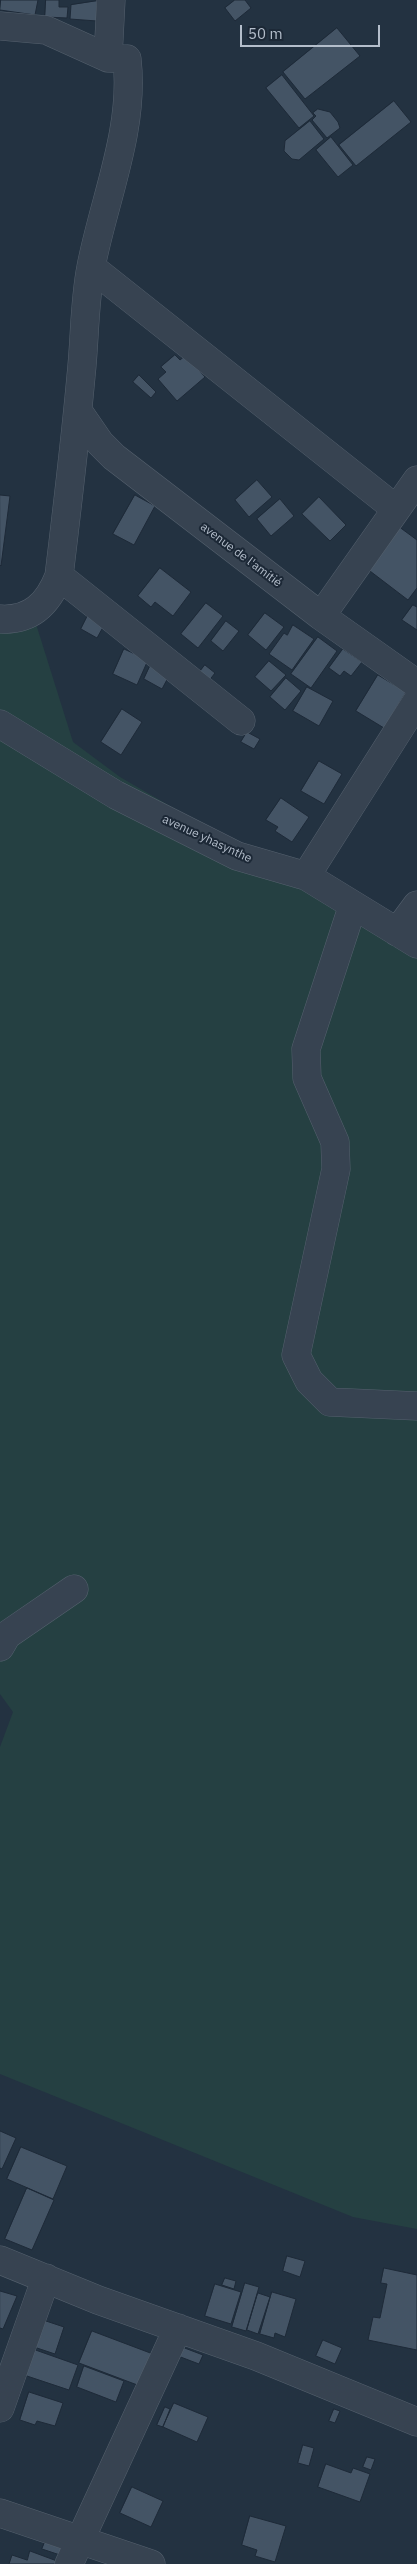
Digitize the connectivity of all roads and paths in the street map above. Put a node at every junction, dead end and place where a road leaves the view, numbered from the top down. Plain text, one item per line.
1 (111, 0) edge
2 (0, 26) edge
3 (108, 58) junction
4 (91, 267) junction
5 (78, 411) junction
6 (417, 480) edge
7 (396, 509) junction
8 (59, 576) junction
9 (321, 616) junction
10 (0, 620) edge
11 (417, 684) edge
12 (417, 701) edge
13 (241, 721) dead end
14 (0, 724) edge
15 (306, 876) junction
16 (353, 905) junction
17 (417, 905) edge
18 (407, 938) edge
19 (417, 1406) edge
20 (74, 1589) dead end
21 (0, 1647) edge
22 (0, 2260) edge
23 (46, 2278) junction
24 (178, 2328) junction
25 (0, 2408) edge
26 (417, 2422) edge
27 (0, 2513) edge
28 (74, 2552) edge
29 (151, 2564) edge

1 - 3 street
2 - 3 street
3 - 4 street
4 - 5 street
4 - 7 street
5 - 8 street
5 - 9 street, avenue de l'amitié
6 - 7 street
7 - 9 street
8 - 10 street
8 - 13 street
9 - 11 street, avenue de l'amitié
12 - 15 street
14 - 15 street, avenue yhasynthe
15 - 16 street, avenue yhasynthe
16 - 18 street, avenue yhasynthe
16 - 19 street
17 - 18 street
20 - 21 street
22 - 23 street
23 - 24 street
23 - 25 street
24 - 26 street
24 - 28 street
27 - 28 street
28 - 29 street

